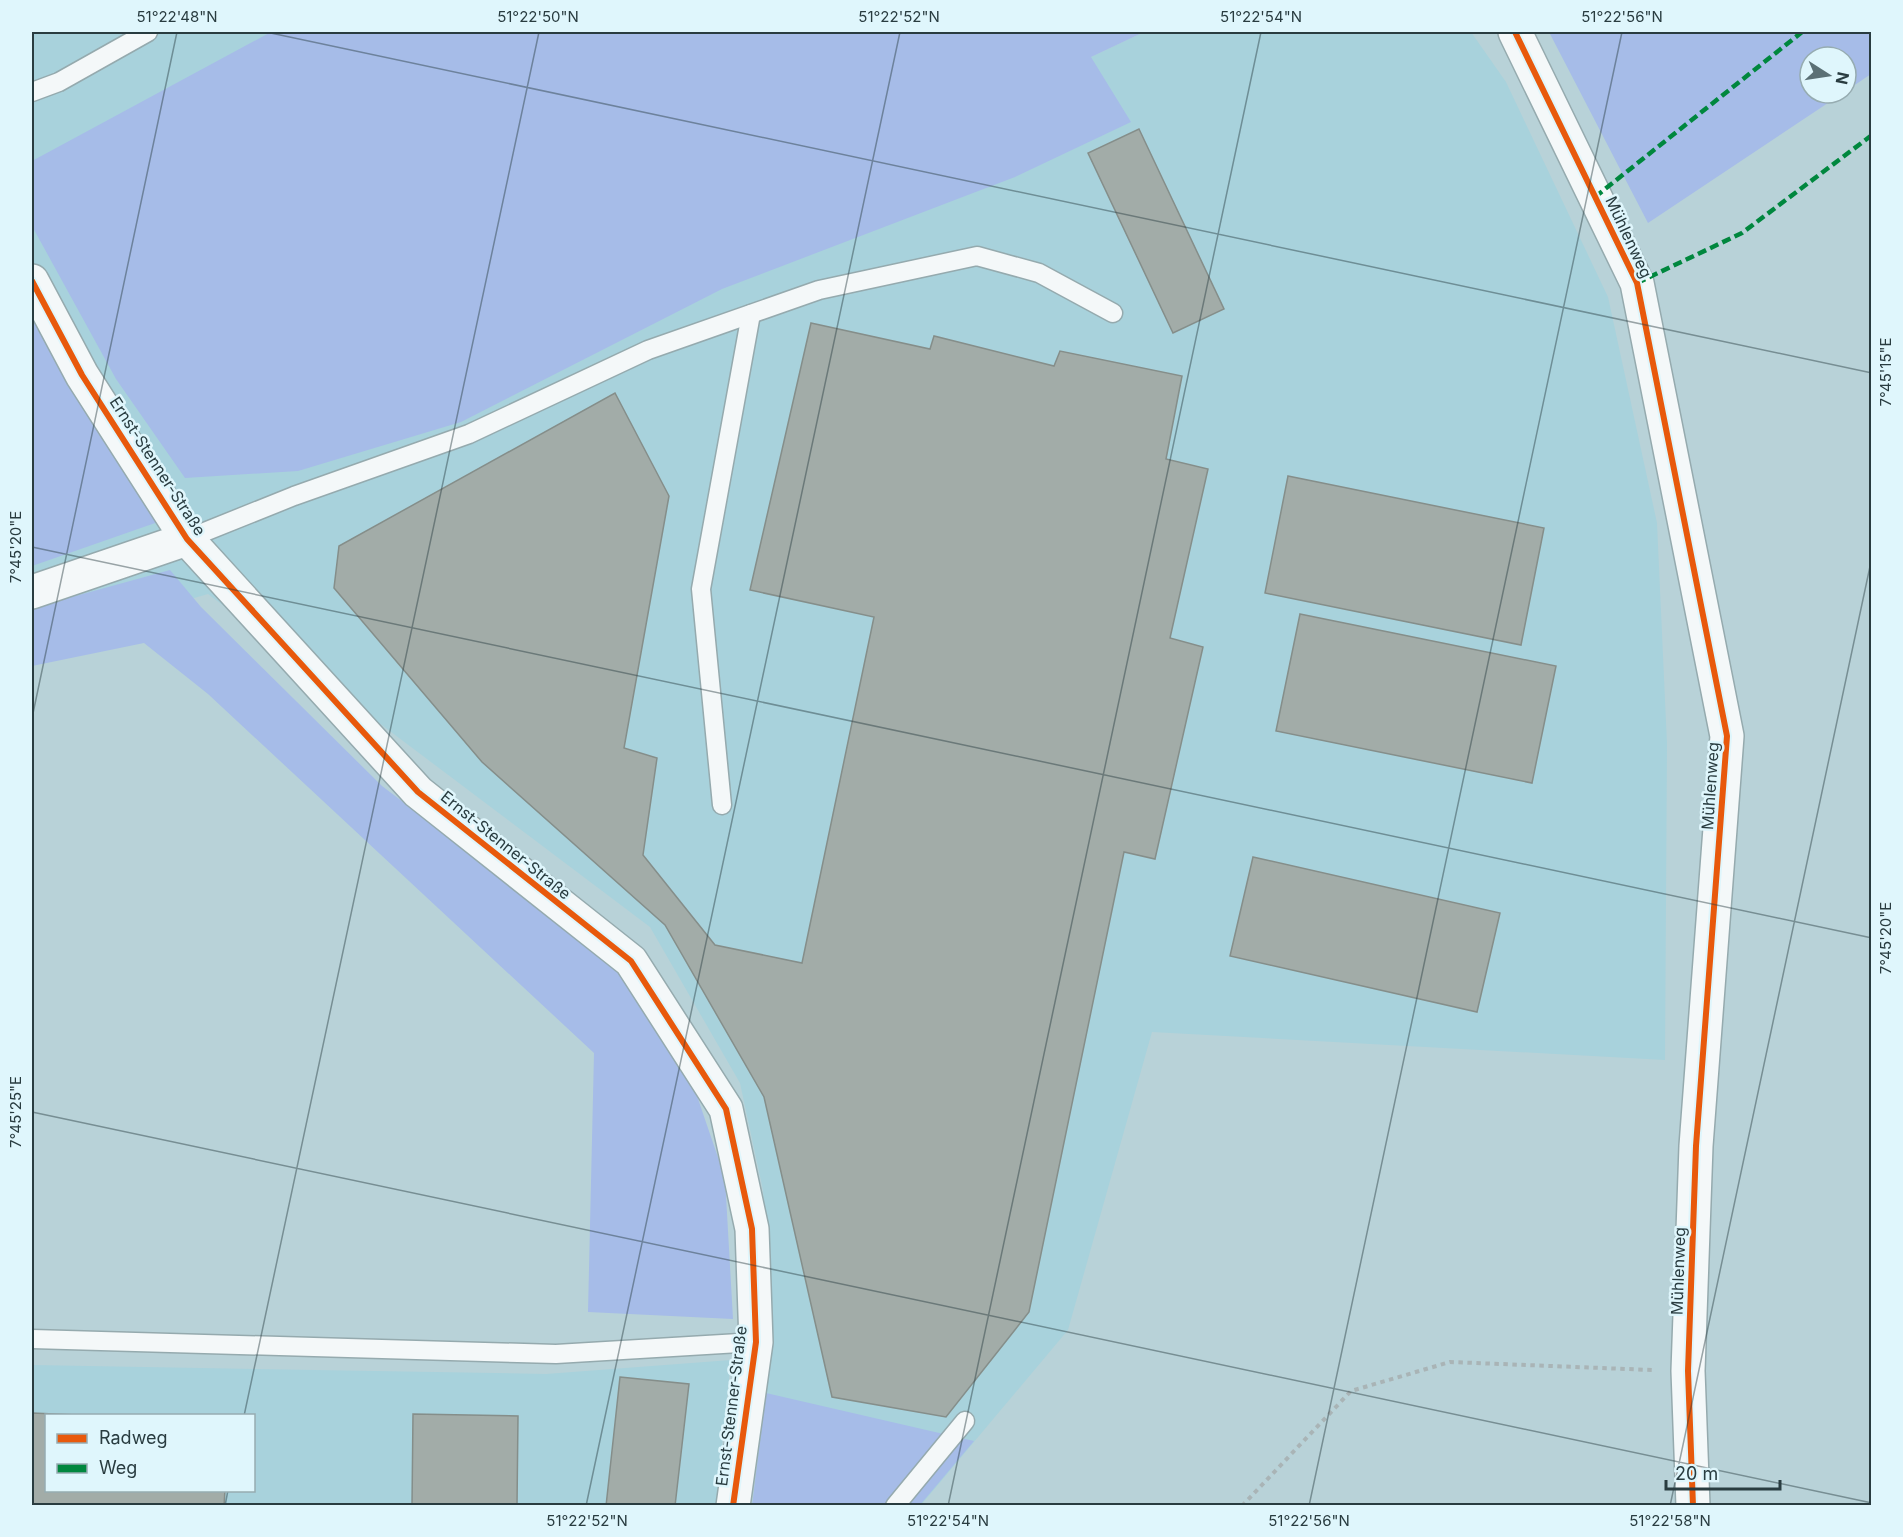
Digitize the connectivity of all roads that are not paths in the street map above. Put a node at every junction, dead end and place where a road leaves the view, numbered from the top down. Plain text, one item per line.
1 (148, 32) edge
2 (1515, 32) edge
3 (32, 92) edge
4 (32, 281) edge
5 (1113, 313) dead end
6 (751, 314) junction
7 (187, 538) junction
8 (32, 592) edge
9 (722, 805) dead end
10 (32, 1339) edge
11 (756, 1342) junction
12 (964, 1421) dead end
13 (733, 1506) edge
14 (895, 1506) edge
15 (1693, 1506) edge

1 - 3 lane
2 - 15 street, Mühlenweg
4 - 7 street, Ernst-Stenner-Straße
5 - 6 lane
6 - 7 lane
6 - 9 lane
7 - 8 street, Ernst-Stenner-Straße
7 - 11 street, Ernst-Stenner-Straße
10 - 11 lane
11 - 13 street, Ernst-Stenner-Straße
12 - 14 lane

